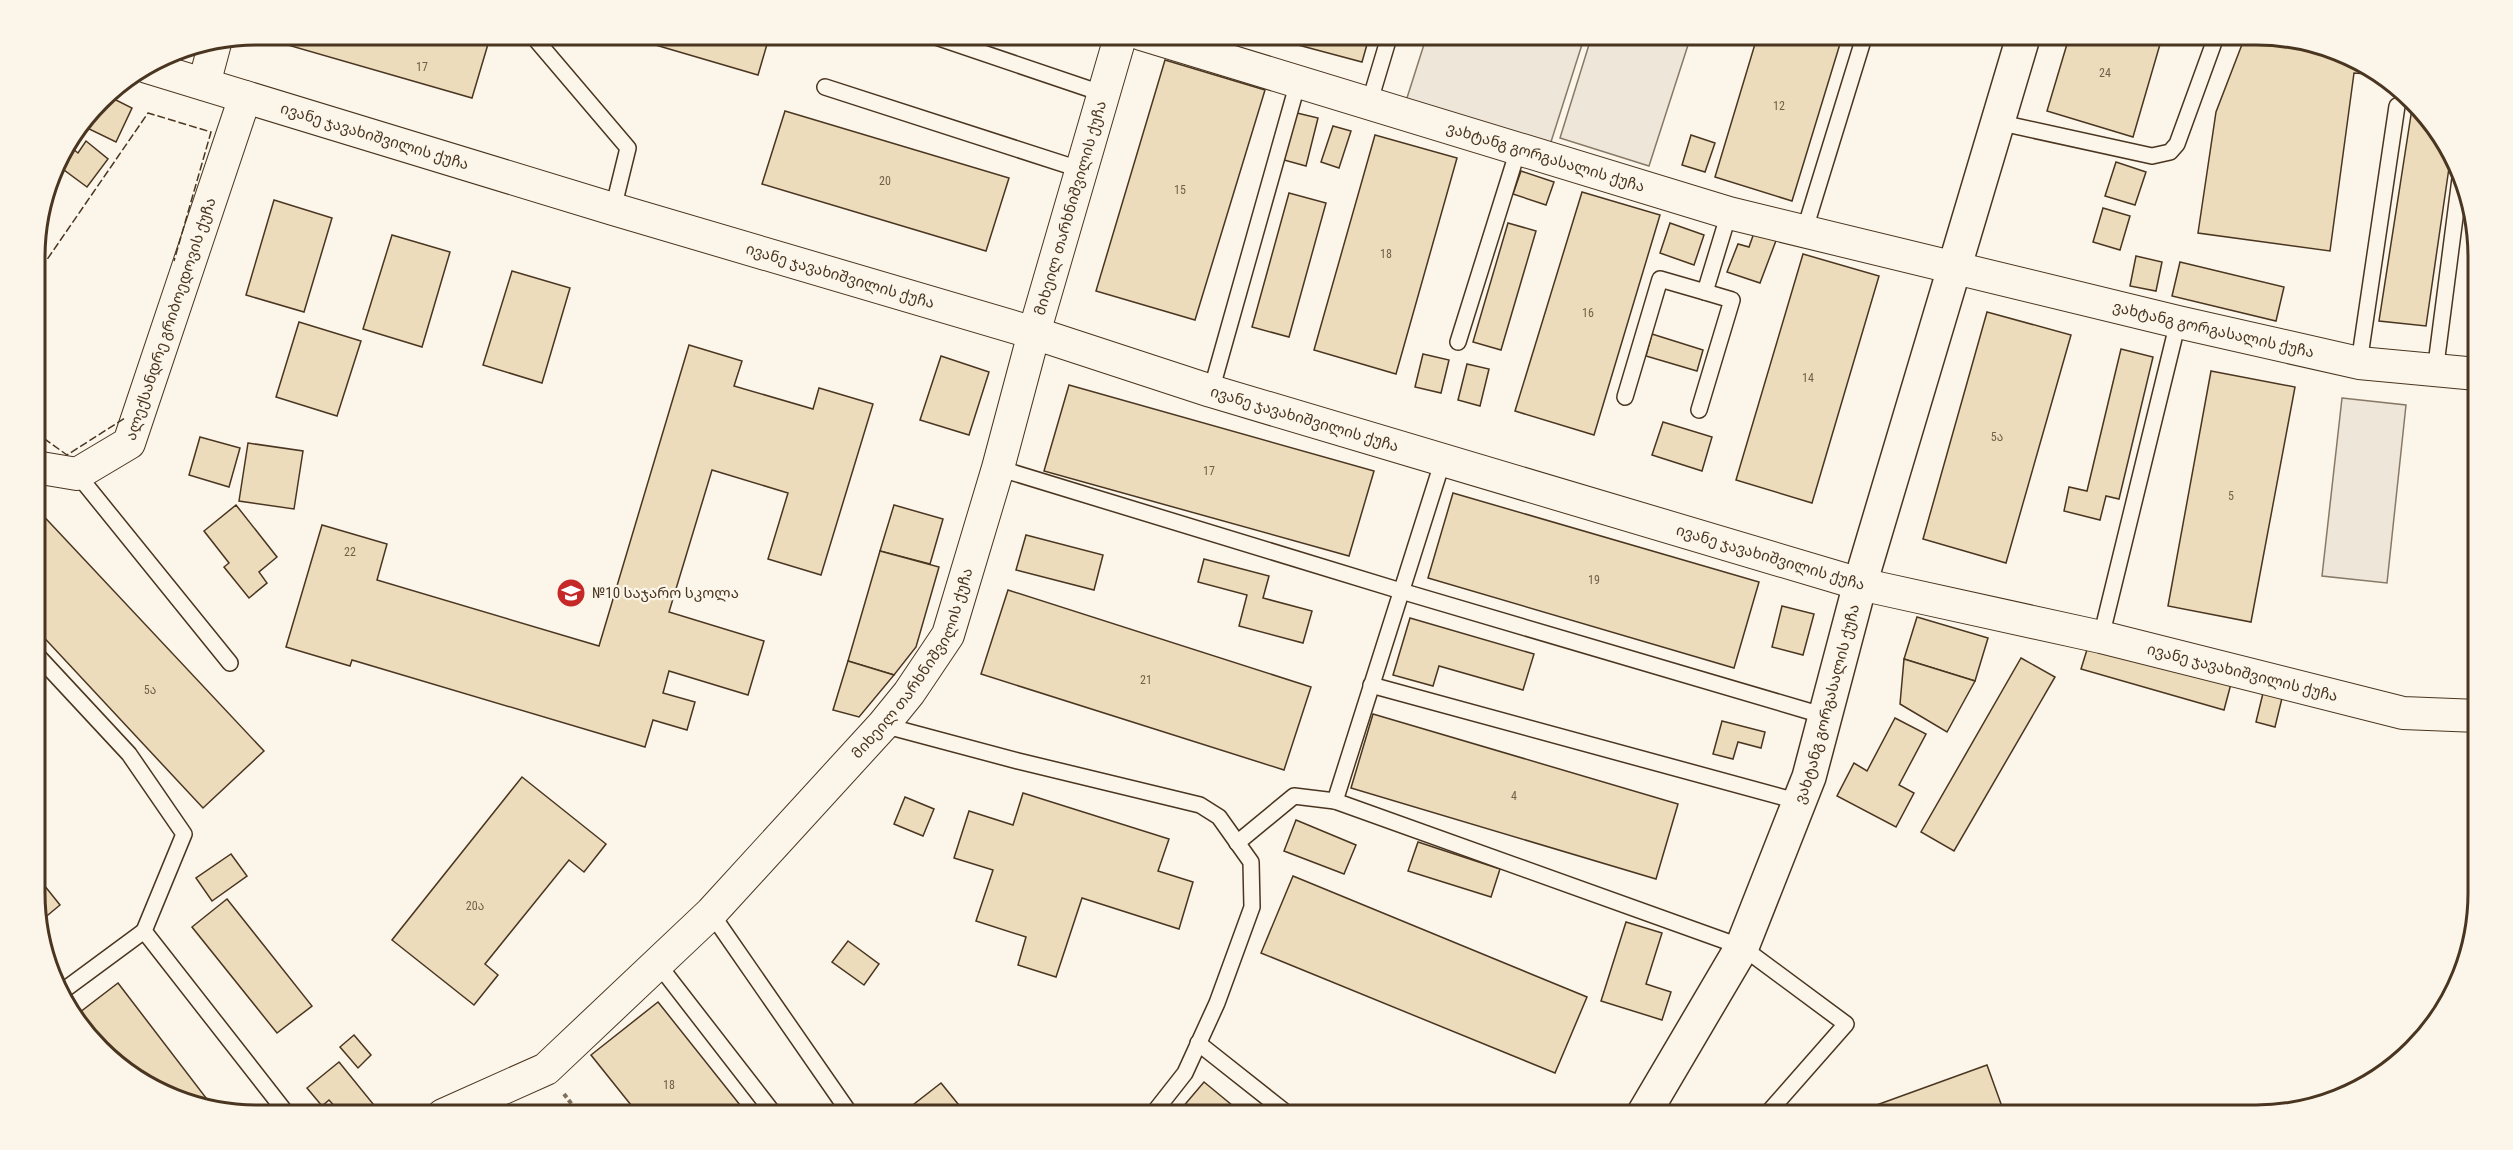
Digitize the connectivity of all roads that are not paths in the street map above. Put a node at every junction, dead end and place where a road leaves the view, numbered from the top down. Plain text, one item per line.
1 (540, 45) edge
2 (959, 45) edge
3 (1118, 45) edge
4 (1177, 45) edge
5 (1387, 45) edge
6 (1862, 45) edge
7 (2021, 45) edge
8 (2213, 45) edge
9 (213, 50) edge
10 (157, 70) edge
11 (1298, 82) junction
12 (204, 84) junction
13 (825, 87) dead end
14 (1104, 94) junction
15 (245, 97) junction
16 (1369, 104) junction
17 (2397, 106) dead end
18 (1997, 122) junction
19 (1518, 150) junction
20 (1082, 170) junction
21 (2458, 193) edge
22 (614, 209) junction
23 (1729, 213) junction
24 (1804, 232) junction
25 (1954, 268) junction
26 (1705, 292) junction
27 (2178, 322) junction
28 (1034, 333) junction
29 (1458, 342) dead end
30 (2359, 363) junction
31 (2434, 372) junction
32 (2468, 374) edge
33 (1211, 391) junction
34 (1625, 397) dead end
35 (1699, 410) dead end
36 (1443, 460) junction
37 (998, 468) junction
38 (45, 469) edge
39 (77, 474) junction
40 (1860, 584) junction
41 (1401, 591) junction
42 (2101, 638) junction
43 (230, 663) dead end
44 (45, 664) edge
45 (1371, 685) junction
46 (1825, 716) junction
47 (2468, 716) edge
48 (883, 725) junction
49 (1335, 801) junction
50 (1800, 802) junction
51 (1237, 843) junction
52 (711, 913) junction
53 (144, 931) junction
54 (1742, 947) junction
55 (657, 964) junction
56 (67, 988) edge
57 (1198, 1043) junction
58 (280, 1105) edge
59 (465, 1105) edge
60 (767, 1105) edge
61 (844, 1105) edge
62 (1160, 1105) edge
63 (1276, 1105) edge
64 (1649, 1105) edge
65 (1775, 1105) edge

1 - 22 lane
2 - 14 lane
3 - 14 street, მიხეილ თარხნიშვილის ქუჩა
4 - 11 street, ვახტანგ გორგასალის ქუჩა
5 - 16 lane
6 - 24 lane
7 - 18 street, ვახტანგ გორგასალის ქუჩა
8 - 18 lane
9 - 12 street
10 - 12 street, ივანე ჯავახიშვილის ქუჩა
11 - 16 street, ვახტანგ გორგასალის ქუჩა
11 - 33 lane
12 - 15 street, ივანე ჯავახიშვილის ქუჩა
13 - 20 lane
14 - 20 street, მიხეილ თარხნიშვილის ქუჩა
15 - 22 street, ივანე ჯავახიშვილის ქუჩა
15 - 39 street, ალექსანდრე გრიბოედოვის ქუჩა
16 - 19 street, ვახტანგ გორგასალის ქუჩა
17 - 30 lane
18 - 25 street, ვახტანგ გორგასალის ქუჩა
19 - 23 street, ვახტანგ გორგასალის ქუჩა
19 - 29 lane
20 - 28 street, მიხეილ თარხნიშვილის ქუჩა
21 - 31 lane
22 - 28 street, ივანე ჯავახიშვილის ქუჩა
23 - 24 street, ვახტანგ გორგასალის ქუჩა
23 - 26 lane
24 - 25 street, ვახტანგ გორგასალის ქუჩა
25 - 27 street, ვახტანგ გორგასალის ქუჩა
25 - 40 street, ვახტანგ გორგასალის ქუჩა
26 - 34 lane
26 - 35 lane
27 - 30 street, ვახტანგ გორგასალის ქუჩა
27 - 42 lane
28 - 33 street, ივანე ჯავახიშვილის ქუჩა
28 - 37 street, მიხეილ თარხნიშვილის ქუჩა
30 - 31 street, ვახტანგ გორგასალის ქუჩა
31 - 32 street, ვახტანგ გორგასალის ქუჩა
33 - 36 street, ივანე ჯავახიშვილის ქუჩა
36 - 40 street, ივანე ჯავახიშვილის ქუჩა
36 - 41 lane
37 - 41 lane
37 - 48 street, მიხეილ თარხნიშვილის ქუჩა
38 - 39 street
39 - 43 lane
40 - 42 street, ივანე ჯავახიშვილის ქუჩა
40 - 46 street, ვახტანგ გორგასალის ქუჩა
41 - 45 lane
41 - 46 lane
42 - 47 street, ივანე ჯავახიშვილის ქუჩა
44 - 53 lane
45 - 49 lane
45 - 50 lane
46 - 50 street, ვახტანგ გორგასალის ქუჩა
48 - 51 lane
48 - 52 street, მიხეილ თარხნიშვილის ქუჩა
49 - 51 lane
49 - 54 lane
50 - 54 street, ვახტანგ გორგასალის ქუჩა
51 - 57 lane
52 - 55 street, მიხეილ თარხნიშვილის ქუჩა
52 - 61 lane
53 - 56 lane
53 - 58 lane
54 - 64 street, ვახტანგ გორგასალის ქუჩა
54 - 65 lane
55 - 59 street, მიხეილ თარხნიშვილის ქუჩა
55 - 60 lane
57 - 62 lane
57 - 63 lane

